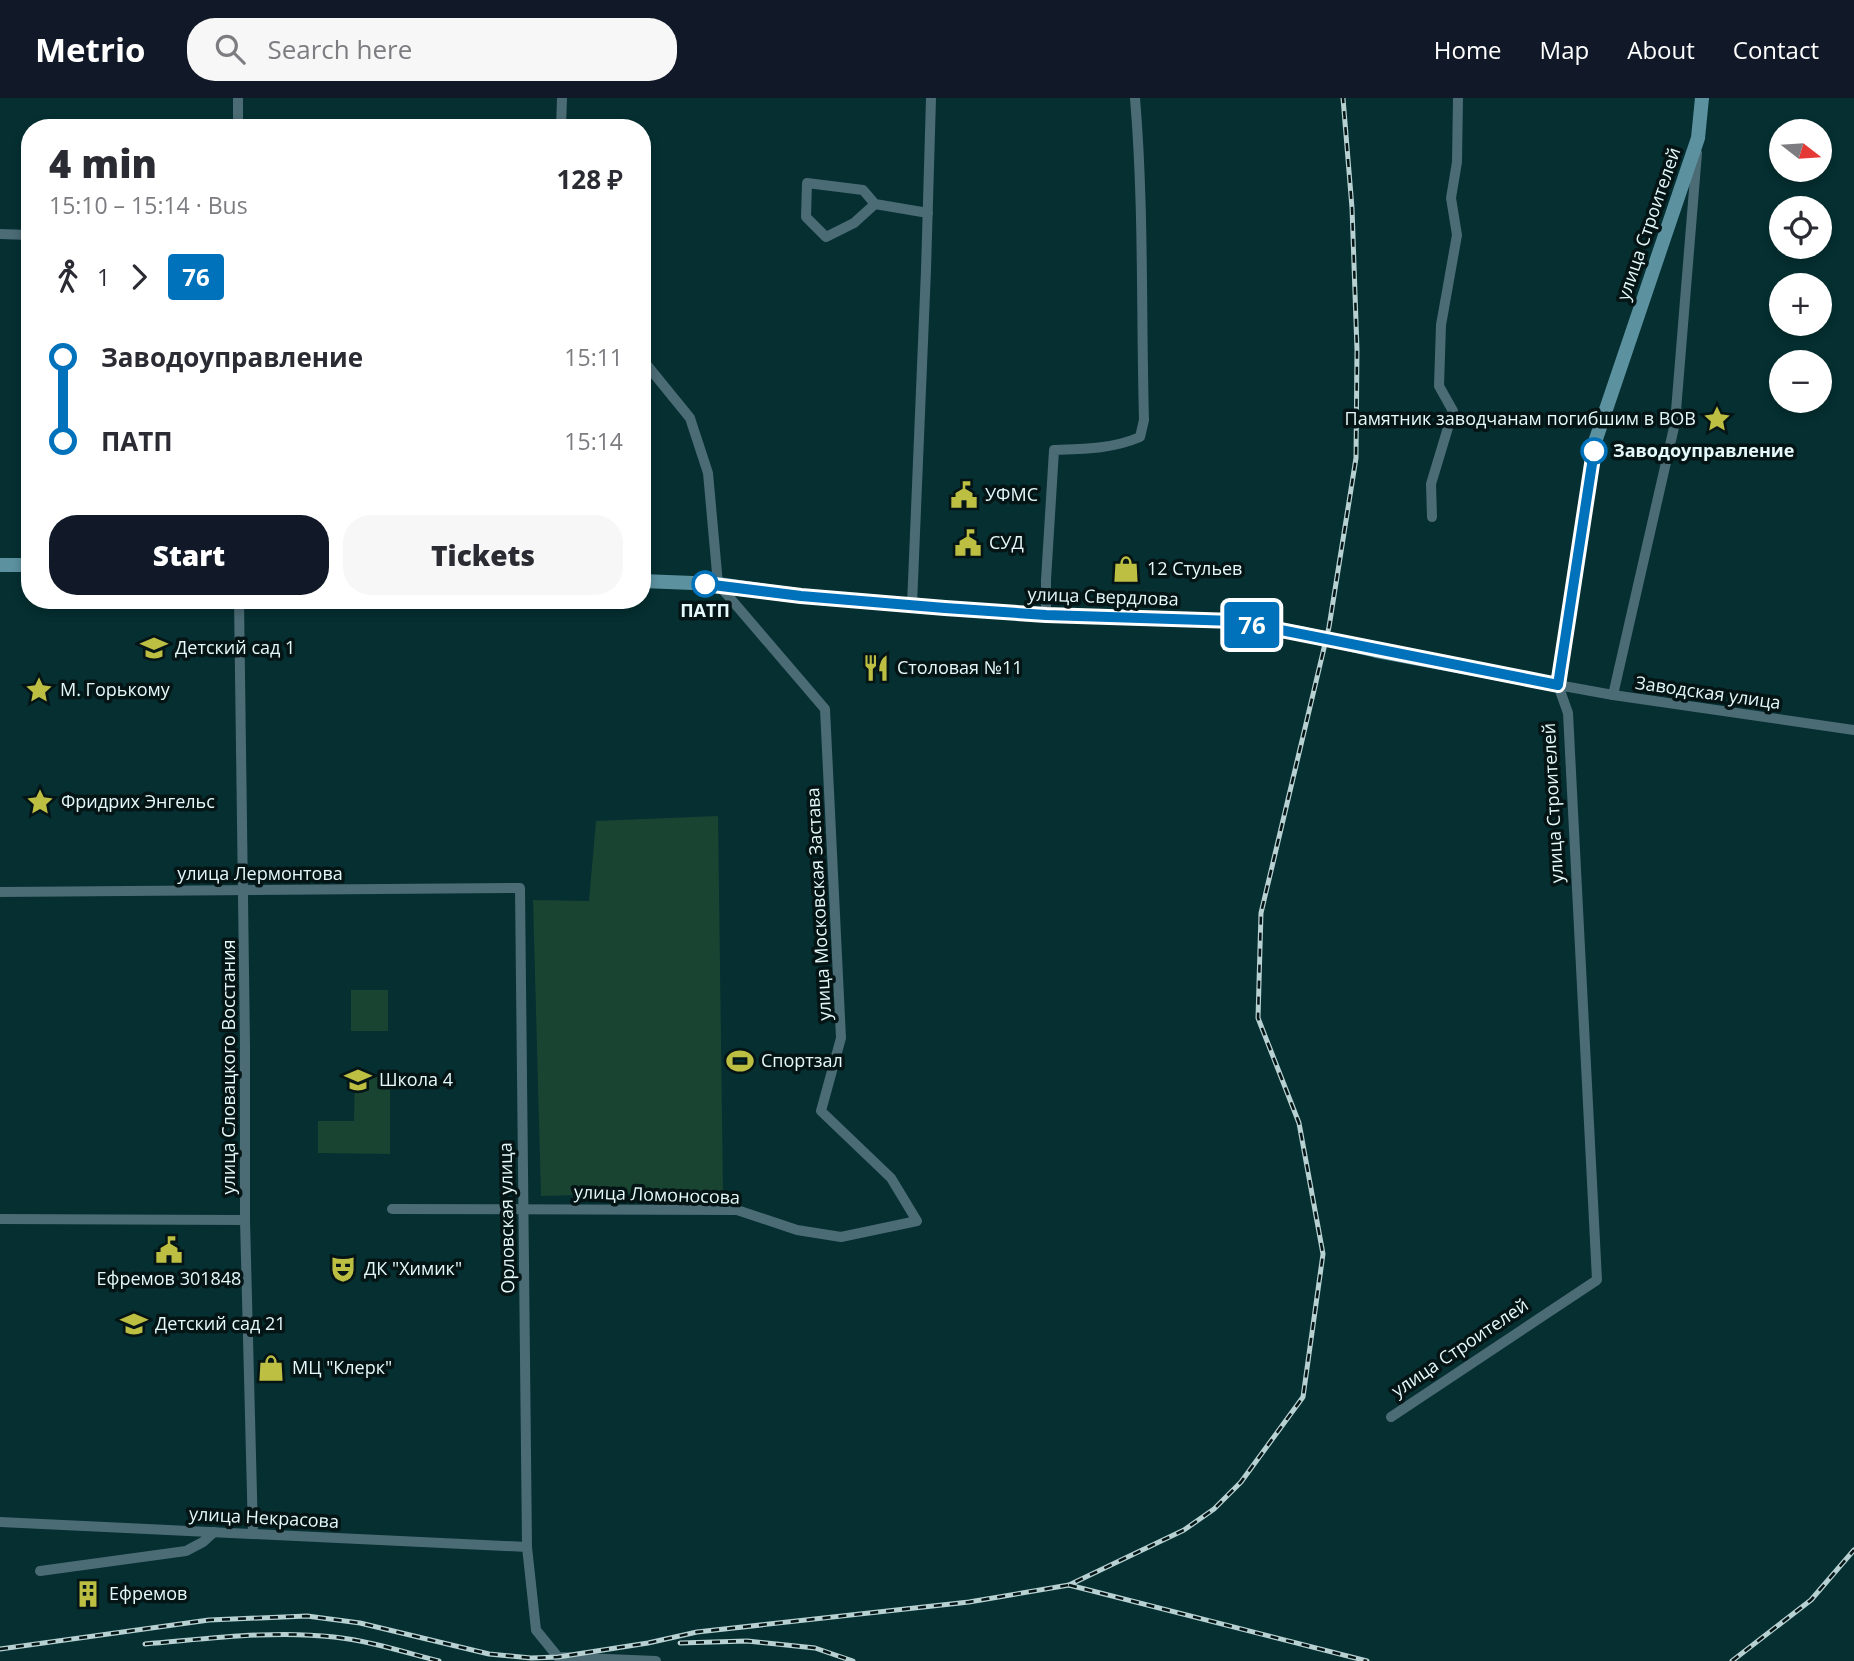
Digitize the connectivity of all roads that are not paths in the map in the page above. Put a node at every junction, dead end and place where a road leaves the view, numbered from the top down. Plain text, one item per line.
1 (238, 98) edge
2 (562, 98) edge
3 (931, 98) edge
4 (1135, 98) edge
5 (1458, 98) edge
6 (1702, 98) edge
7 (238, 119) edge
8 (561, 119) edge
9 (1698, 138) junction
10 (874, 204) junction
11 (928, 213) junction
12 (0, 234) edge
13 (21, 235) edge
14 (651, 370) edge
15 (1432, 517) dead end
16 (0, 565) edge
17 (21, 565) edge
18 (651, 581) edge
19 (718, 584) junction
20 (912, 605) junction
21 (239, 609) edge
22 (1046, 615) junction
23 (1558, 685) junction
24 (1613, 695) junction
25 (1854, 730) edge
26 (520, 888) joint
27 (243, 890) junction
28 (0, 892) edge
29 (522, 1208) junction
30 (392, 1209) dead end
31 (0, 1219) edge
32 (245, 1220) junction
33 (917, 1221) joint
34 (1391, 1417) dead end
35 (0, 1522) edge
36 (214, 1532) junction
37 (253, 1534) junction
38 (527, 1547) junction
39 (40, 1571) dead end
40 (656, 1661) edge

1 - 7 street
2 - 8 street
3 - 11 street
4 - 22 street
5 - 15 street
6 - 9 main road, улица Строителей
9 - 23 main road, улица Строителей
9 - 24 street
10 - 10 street
10 - 11 street
11 - 20 street
12 - 13 street
14 - 19 street
16 - 17 main road
18 - 19 main road, улица Свердлова
19 - 20 main road, улица Свердлова
19 - 33 street, улица Московская Застава
20 - 22 main road, улица Свердлова
21 - 27 street, улица Словацкого Восстания
22 - 23 main road, улица Свердлова, bridge
23 - 24 street, Заводская улица
23 - 34 street, улица Строителей
24 - 25 street, Заводская улица
26 - 27 street, улица Лермонтова
26 - 29 street, Орловская улица
27 - 28 street, улица Лермонтова
27 - 32 street, улица Словацкого Восстания
29 - 30 street, улица Ломоносова
29 - 33 street, улица Ломоносова
29 - 38 street, Орловская улица
31 - 32 street
32 - 37 street, улица Словацкого Восстания
35 - 36 street, улица Некрасова
36 - 37 street, улица Некрасова
36 - 39 street
37 - 38 street, улица Некрасова
38 - 40 street, Орловская улица

